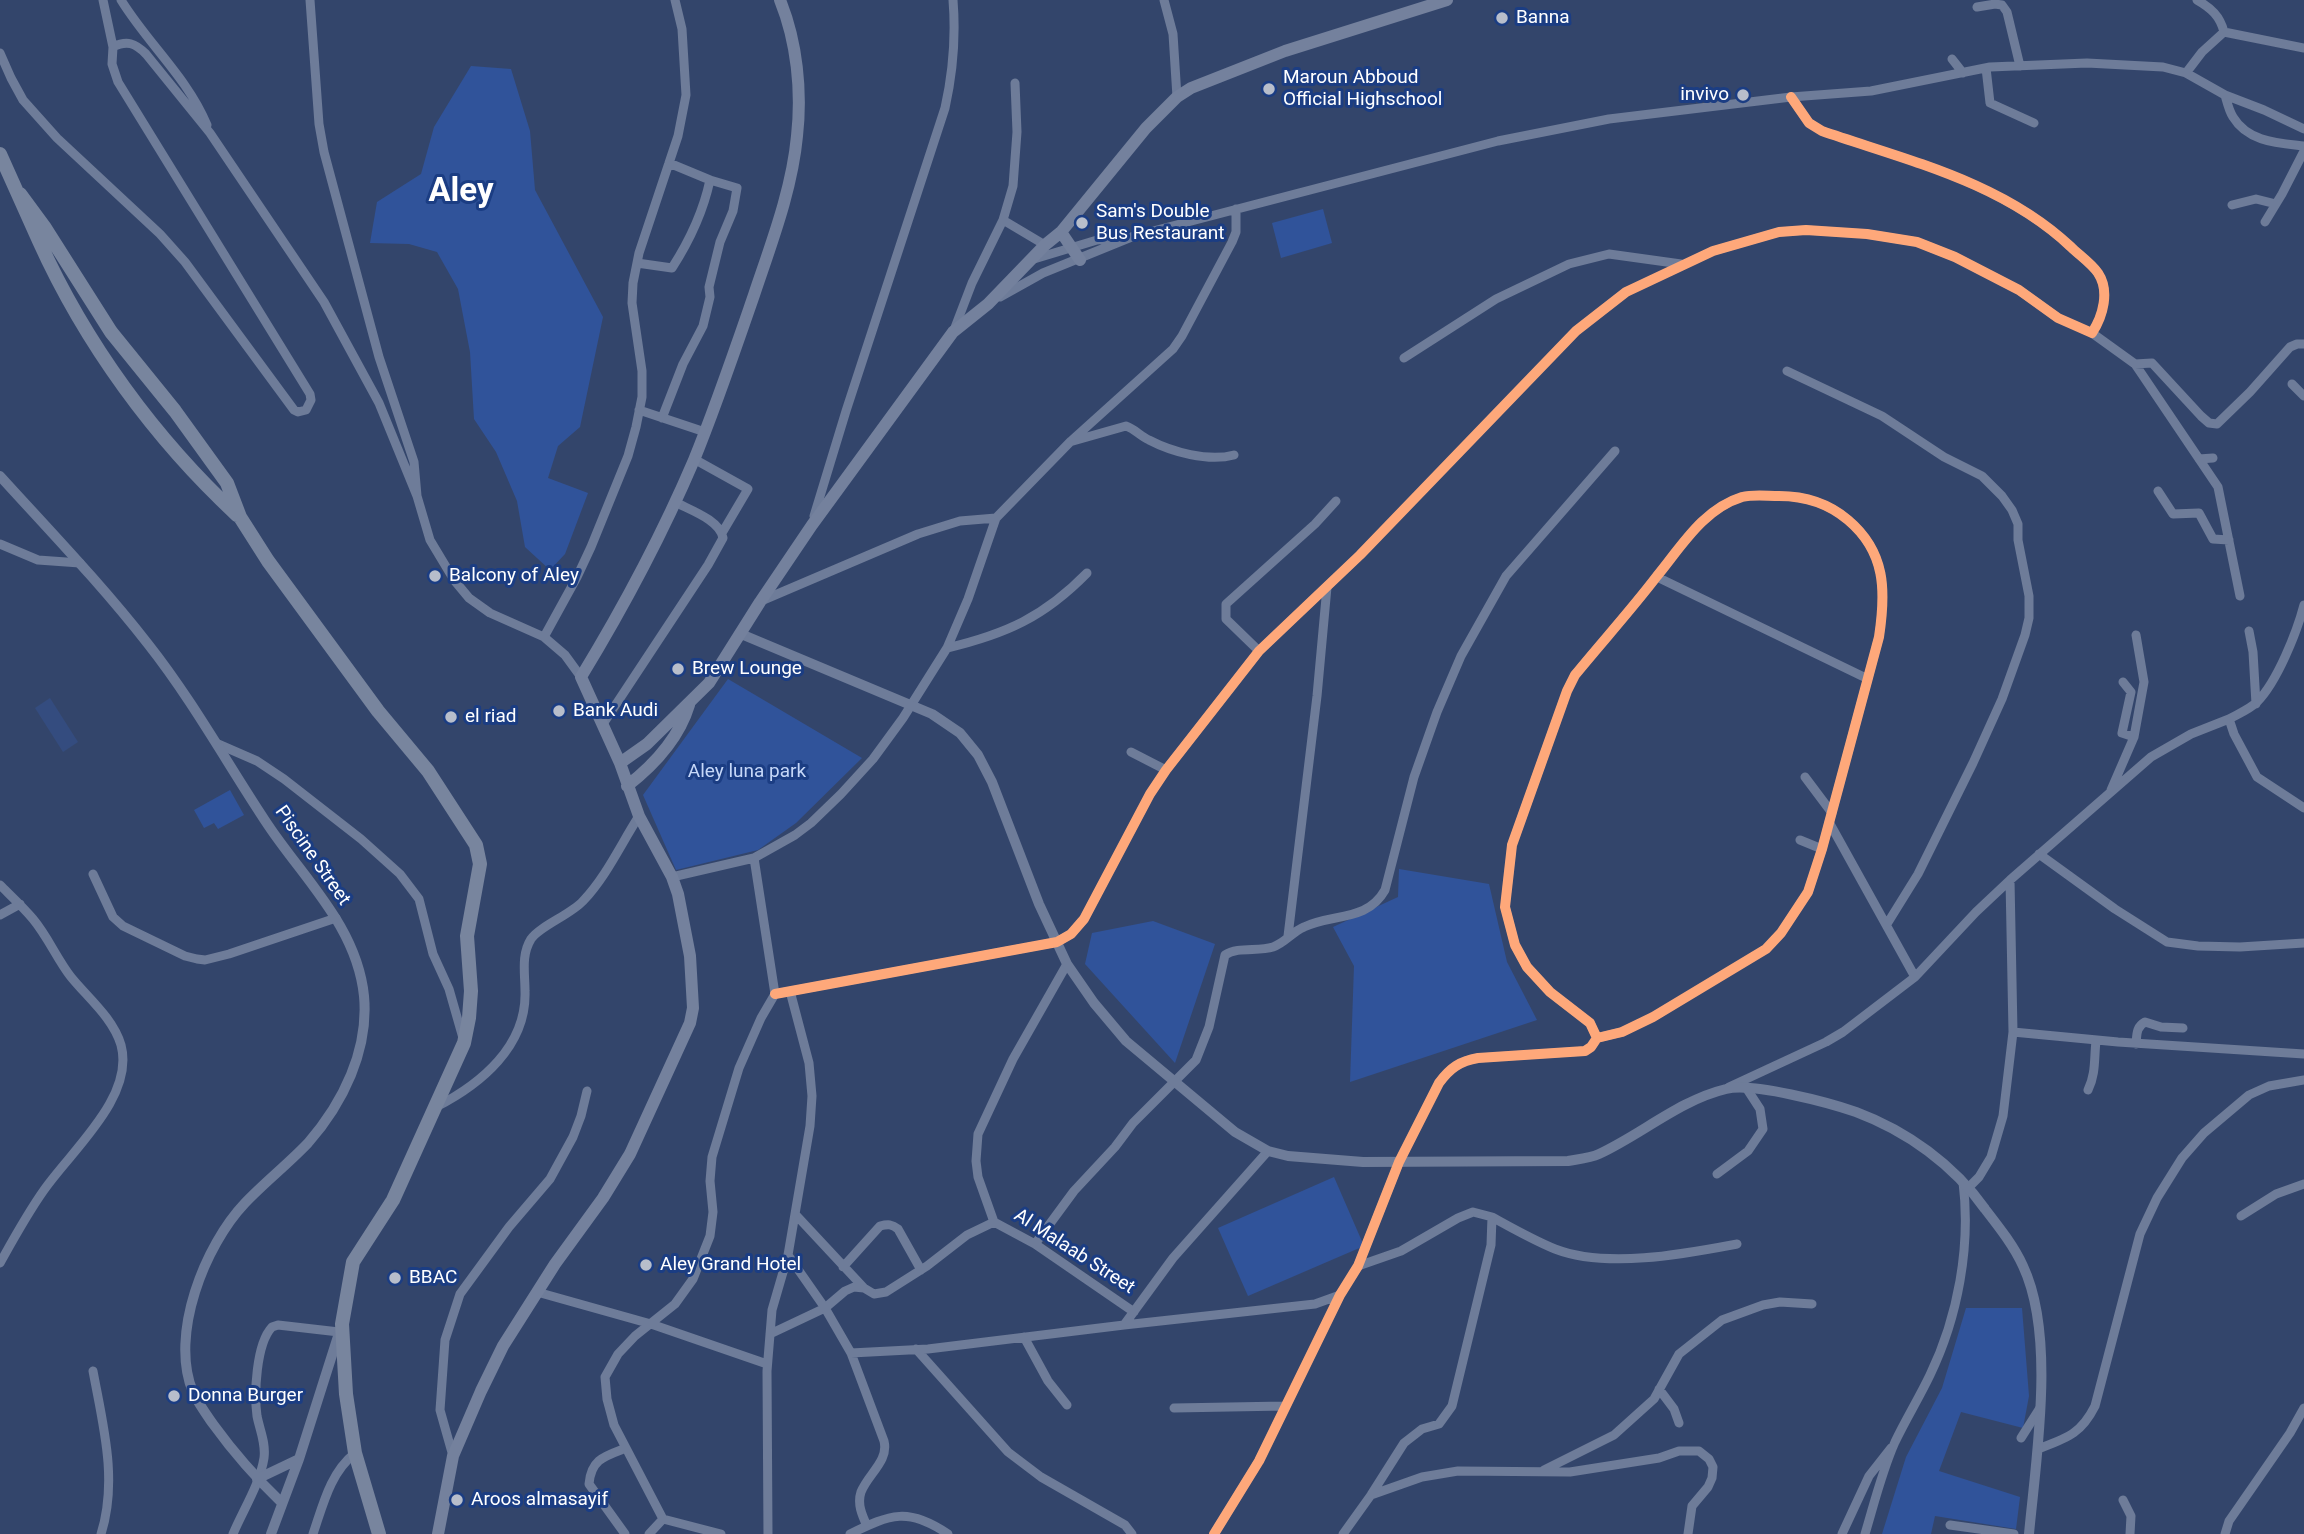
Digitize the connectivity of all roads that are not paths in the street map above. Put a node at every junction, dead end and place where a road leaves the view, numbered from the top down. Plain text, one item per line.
1 (103, 0) edge
2 (121, 0) edge
3 (310, 0) edge
4 (675, 0) edge
5 (780, 0) edge
6 (953, 0) edge
7 (1164, 0) edge
8 (1419, 0) edge
9 (1447, 0) edge
10 (2197, 0) edge
11 (1977, 7) dead end
12 (1406, 14) junction
13 (2224, 32) junction
14 (113, 47) junction
15 (2304, 48) edge
16 (0, 53) edge
17 (1952, 60) dead end
18 (2020, 66) junction
19 (1986, 68) junction
20 (1964, 73) junction
21 (2186, 73) junction
22 (1015, 83) dead end
23 (2225, 95) junction
24 (1177, 97) junction
25 (1791, 97) junction
26 (2034, 123) dead end
27 (2304, 129) edge
28 (210, 133) junction
29 (2304, 149) edge
30 (0, 154) edge
31 (669, 163) junction
32 (6, 178) edge
33 (710, 180) junction
34 (20, 194) junction
35 (2276, 204) junction
36 (2232, 205) dead end
37 (1236, 209) junction
38 (1003, 220) junction
39 (2265, 222) dead end
40 (1061, 232) junction
41 (1134, 236) junction
42 (1045, 245) junction
43 (1073, 247) junction
44 (1080, 260) junction
45 (1030, 261) junction
46 (637, 263) junction
47 (1683, 265) junction
48 (988, 304) junction
49 (953, 332) junction
50 (2092, 333) junction
51 (2304, 344) edge
52 (1404, 358) dead end
53 (2135, 364) junction
54 (1787, 371) dead end
55 (2292, 384) dead end
56 (2304, 396) edge
57 (639, 410) junction
58 (175, 411) junction
59 (662, 418) junction
60 (157, 428) junction
61 (705, 432) junction
62 (1071, 442) junction
63 (1615, 451) dead end
64 (1234, 455) dead end
65 (2213, 458) dead end
66 (694, 459) junction
67 (2199, 459) junction
68 (0, 476) edge
69 (2158, 491) dead end
70 (417, 496) junction
71 (1336, 501) dead end
72 (675, 502) junction
73 (240, 517) junction
74 (996, 518) junction
75 (812, 525) junction
76 (723, 533) junction
77 (2229, 540) junction
78 (0, 544) edge
79 (80, 563) junction
80 (1087, 573) dead end
81 (1657, 577) junction
82 (1327, 587) junction
83 (2240, 596) dead end
84 (760, 602) junction
85 (2304, 605) edge
86 (2249, 631) dead end
87 (741, 634) junction
88 (2136, 635) dead end
89 (544, 637) junction
90 (947, 648) junction
91 (1259, 651) junction
92 (581, 677) junction
93 (1866, 678) junction
94 (2123, 682) dead end
95 (911, 704) junction
96 (2256, 704) junction
97 (689, 705) junction
98 (2229, 719) junction
99 (603, 724) junction
100 (2134, 737) junction
101 (218, 744) junction
102 (647, 744) junction
103 (1131, 752) dead end
104 (657, 759) junction
105 (620, 763) junction
106 (1166, 770) junction
107 (1805, 777) dead end
108 (627, 786) junction
109 (2109, 795) junction
110 (2304, 808) edge
111 (639, 816) junction
112 (1830, 817) junction
113 (1800, 840) dead end
114 (1822, 849) junction
115 (2039, 854) junction
116 (754, 858) junction
117 (93, 874) dead end
118 (672, 877) junction
119 (2010, 880) junction
120 (0, 885) edge
121 (20, 904) junction
122 (0, 915) edge
123 (336, 918) junction
124 (1887, 924) junction
125 (1288, 936) junction
126 (1057, 942) junction
127 (2304, 943) edge
128 (1067, 964) junction
129 (1915, 977) junction
130 (790, 991) junction
131 (775, 993) junction
132 (2183, 1028) dead end
133 (2013, 1032) junction
134 (1597, 1038) junction
135 (2096, 1041) junction
136 (464, 1043) junction
137 (2136, 1044) junction
138 (2304, 1054) edge
139 (1174, 1080) junction
140 (2304, 1080) edge
141 (1728, 1088) junction
142 (1747, 1089) junction
143 (2088, 1090) dead end
144 (587, 1091) dead end
145 (435, 1107) junction
146 (1268, 1151) junction
147 (1399, 1163) junction
148 (1717, 1174) dead end
149 (1966, 1184) junction
150 (2304, 1184) edge
151 (795, 1214) junction
152 (2241, 1216) dead end
153 (1492, 1217) junction
154 (994, 1222) junction
155 (1035, 1244) junction
156 (1737, 1244) dead end
157 (788, 1255) junction
158 (0, 1263) edge
159 (1358, 1266) junction
160 (843, 1267) junction
161 (921, 1270) junction
162 (864, 1288) junction
163 (537, 1292) junction
164 (1339, 1295) junction
165 (1812, 1304) dead end
166 (825, 1308) junction
167 (1134, 1312) junction
168 (652, 1324) junction
169 (1124, 1325) junction
170 (341, 1328) junction
171 (770, 1334) junction
172 (1024, 1337) junction
173 (916, 1349) junction
174 (851, 1353) junction
175 (767, 1364) junction
176 (93, 1371) dead end
177 (1658, 1389) junction
178 (1067, 1405) dead end
179 (1285, 1406) junction
180 (2041, 1407) junction
181 (1174, 1408) dead end
182 (2304, 1408) edge
183 (1679, 1423) dead end
184 (2021, 1438) dead end
185 (1894, 1444) junction
186 (626, 1448) junction
187 (2038, 1449) junction
188 (355, 1453) junction
189 (453, 1456) junction
190 (299, 1459) junction
191 (1543, 1471) junction
192 (257, 1479) junction
193 (1371, 1495) junction
194 (2123, 1500) dead end
195 (282, 1503) junction
196 (663, 1519) junction
197 (1950, 1525) dead end
198 (867, 1526) junction
199 (101, 1534) edge
200 (233, 1534) edge
201 (271, 1534) edge
202 (313, 1534) edge
203 (379, 1534) edge
204 (439, 1534) edge
205 (625, 1534) edge
206 (649, 1534) edge
207 (718, 1534) edge
208 (768, 1534) edge
209 (850, 1534) edge
210 (948, 1534) edge
211 (1132, 1534) edge
212 (1214, 1534) edge
213 (1343, 1534) edge
214 (1688, 1534) edge
215 (1842, 1534) edge
216 (1865, 1534) edge
217 (2014, 1534) edge
218 (2029, 1534) edge
219 (2130, 1534) edge
220 (2225, 1534) edge

1 - 14 street
2 - 28 street
3 - 70 street
4 - 31 street
5 - 61 main road
6 - 75 street
7 - 24 street
8 - 12 street
9 - 12 main road
10 - 13 street
11 - 18 street
12 - 24 main road
13 - 15 street
13 - 21 street
14 - 16 street
14 - 28 street
17 - 20 street
18 - 19 street
18 - 21 street
19 - 20 street
19 - 26 street
20 - 25 street
21 - 23 street
22 - 38 street
23 - 27 street
23 - 29 street
24 - 40 main road
25 - 37 street
25 - 50 street
28 - 70 street
29 - 35 street
30 - 32 main road
31 - 33 street
31 - 46 street
32 - 34 main road
33 - 46 street
33 - 59 street
34 - 58 main road
34 - 60 main road
35 - 36 street
35 - 39 street
37 - 41 street
37 - 62 street
38 - 42 street
38 - 49 street
40 - 42 main road
40 - 43 main road
41 - 43 street
41 - 44 street
42 - 45 main road
43 - 44 main road
43 - 45 street
44 - 48 street
45 - 48 main road
46 - 57 street
47 - 50 street
47 - 52 street
47 - 82 street
48 - 49 main road
49 - 75 main road
50 - 53 street
51 - 53 street
53 - 67 street
54 - 124 street
55 - 56 street
57 - 59 street
57 - 89 street
58 - 60 main road
58 - 73 main road
59 - 61 street
60 - 73 main road
61 - 66 main road
62 - 64 street
62 - 74 street
63 - 125 street
65 - 67 street
66 - 72 main road
66 - 76 street
67 - 77 street
68 - 79 street, Piscine Street
69 - 77 street
70 - 89 street
71 - 91 street
72 - 76 street
72 - 92 main road
73 - 136 main road
74 - 84 street
74 - 90 street
75 - 84 main road
76 - 99 street
77 - 83 street
78 - 79 street
79 - 101 street, Piscine Street
80 - 90 street
81 - 93 street
81 - 93 street
81 - 134 street
82 - 91 street
82 - 125 street
84 - 87 main road
85 - 96 street
86 - 96 street
87 - 95 street
87 - 97 main road
88 - 100 street
89 - 92 street
90 - 95 street
91 - 106 street
92 - 99 main road
93 - 112 street
94 - 100 street
95 - 116 street
95 - 126 street
96 - 98 street
97 - 102 main road
97 - 104 main road
98 - 109 street
98 - 110 street
99 - 105 main road
100 - 109 street
101 - 123 street, Piscine Street
101 - 136 street
102 - 104 main road
102 - 105 main road
103 - 106 street
104 - 108 main road
105 - 108 main road
106 - 126 street
107 - 112 street
108 - 111 main road
109 - 115 street
111 - 118 main road
111 - 145 street
112 - 114 street
112 - 124 street
113 - 114 street
114 - 134 street
115 - 119 street
115 - 127 street
116 - 118 street
116 - 131 street
117 - 123 street
118 - 163 main road
119 - 129 street
119 - 133 street
120 - 121 street
121 - 122 street
121 - 158 street
123 - 192 street, Piscine Street
124 - 129 street
125 - 139 street
126 - 128 street
126 - 130 street
128 - 139 street
128 - 154 street
129 - 141 street
130 - 131 street
130 - 151 street
131 - 168 street
132 - 137 street
133 - 135 street
133 - 149 street
134 - 147 street
135 - 137 street
135 - 143 street
136 - 145 main road
137 - 138 street
139 - 146 street
139 - 155 street
140 - 187 street
141 - 142 street
141 - 147 street
142 - 148 street
142 - 149 street
144 - 189 street
145 - 170 main road
146 - 147 street
146 - 167 street
147 - 159 street
149 - 180 street
149 - 185 street
150 - 152 street
151 - 157 street
151 - 160 street
153 - 156 street
153 - 159 street
153 - 193 street
154 - 155 street, Al Malaab Street
154 - 161 street
155 - 167 street, Al Malaab Street
157 - 166 street
157 - 171 street
159 - 164 street
160 - 161 street
160 - 162 street
161 - 162 street
162 - 166 street
163 - 168 street
163 - 189 main road
164 - 169 street
164 - 179 street
165 - 177 street
166 - 171 street
166 - 174 street
167 - 169 street
168 - 175 street
168 - 186 street
169 - 172 street
170 - 188 main road
170 - 190 street
170 - 192 street
171 - 175 street
172 - 173 street
172 - 178 street
173 - 174 street
173 - 211 street
174 - 198 street
175 - 208 street
176 - 199 street
177 - 183 street
177 - 191 street
179 - 181 street
179 - 212 street
180 - 184 street
180 - 187 street
182 - 220 street
185 - 215 street
185 - 216 street
186 - 196 street
186 - 205 street
187 - 218 street
188 - 202 street
188 - 203 main road
189 - 204 main road
190 - 192 street
190 - 195 street
191 - 193 street
191 - 214 street
192 - 195 street, Piscine Street
192 - 200 street
193 - 213 street
194 - 219 street
195 - 201 street
196 - 206 street
196 - 207 street
197 - 217 street
198 - 209 street
198 - 210 street

